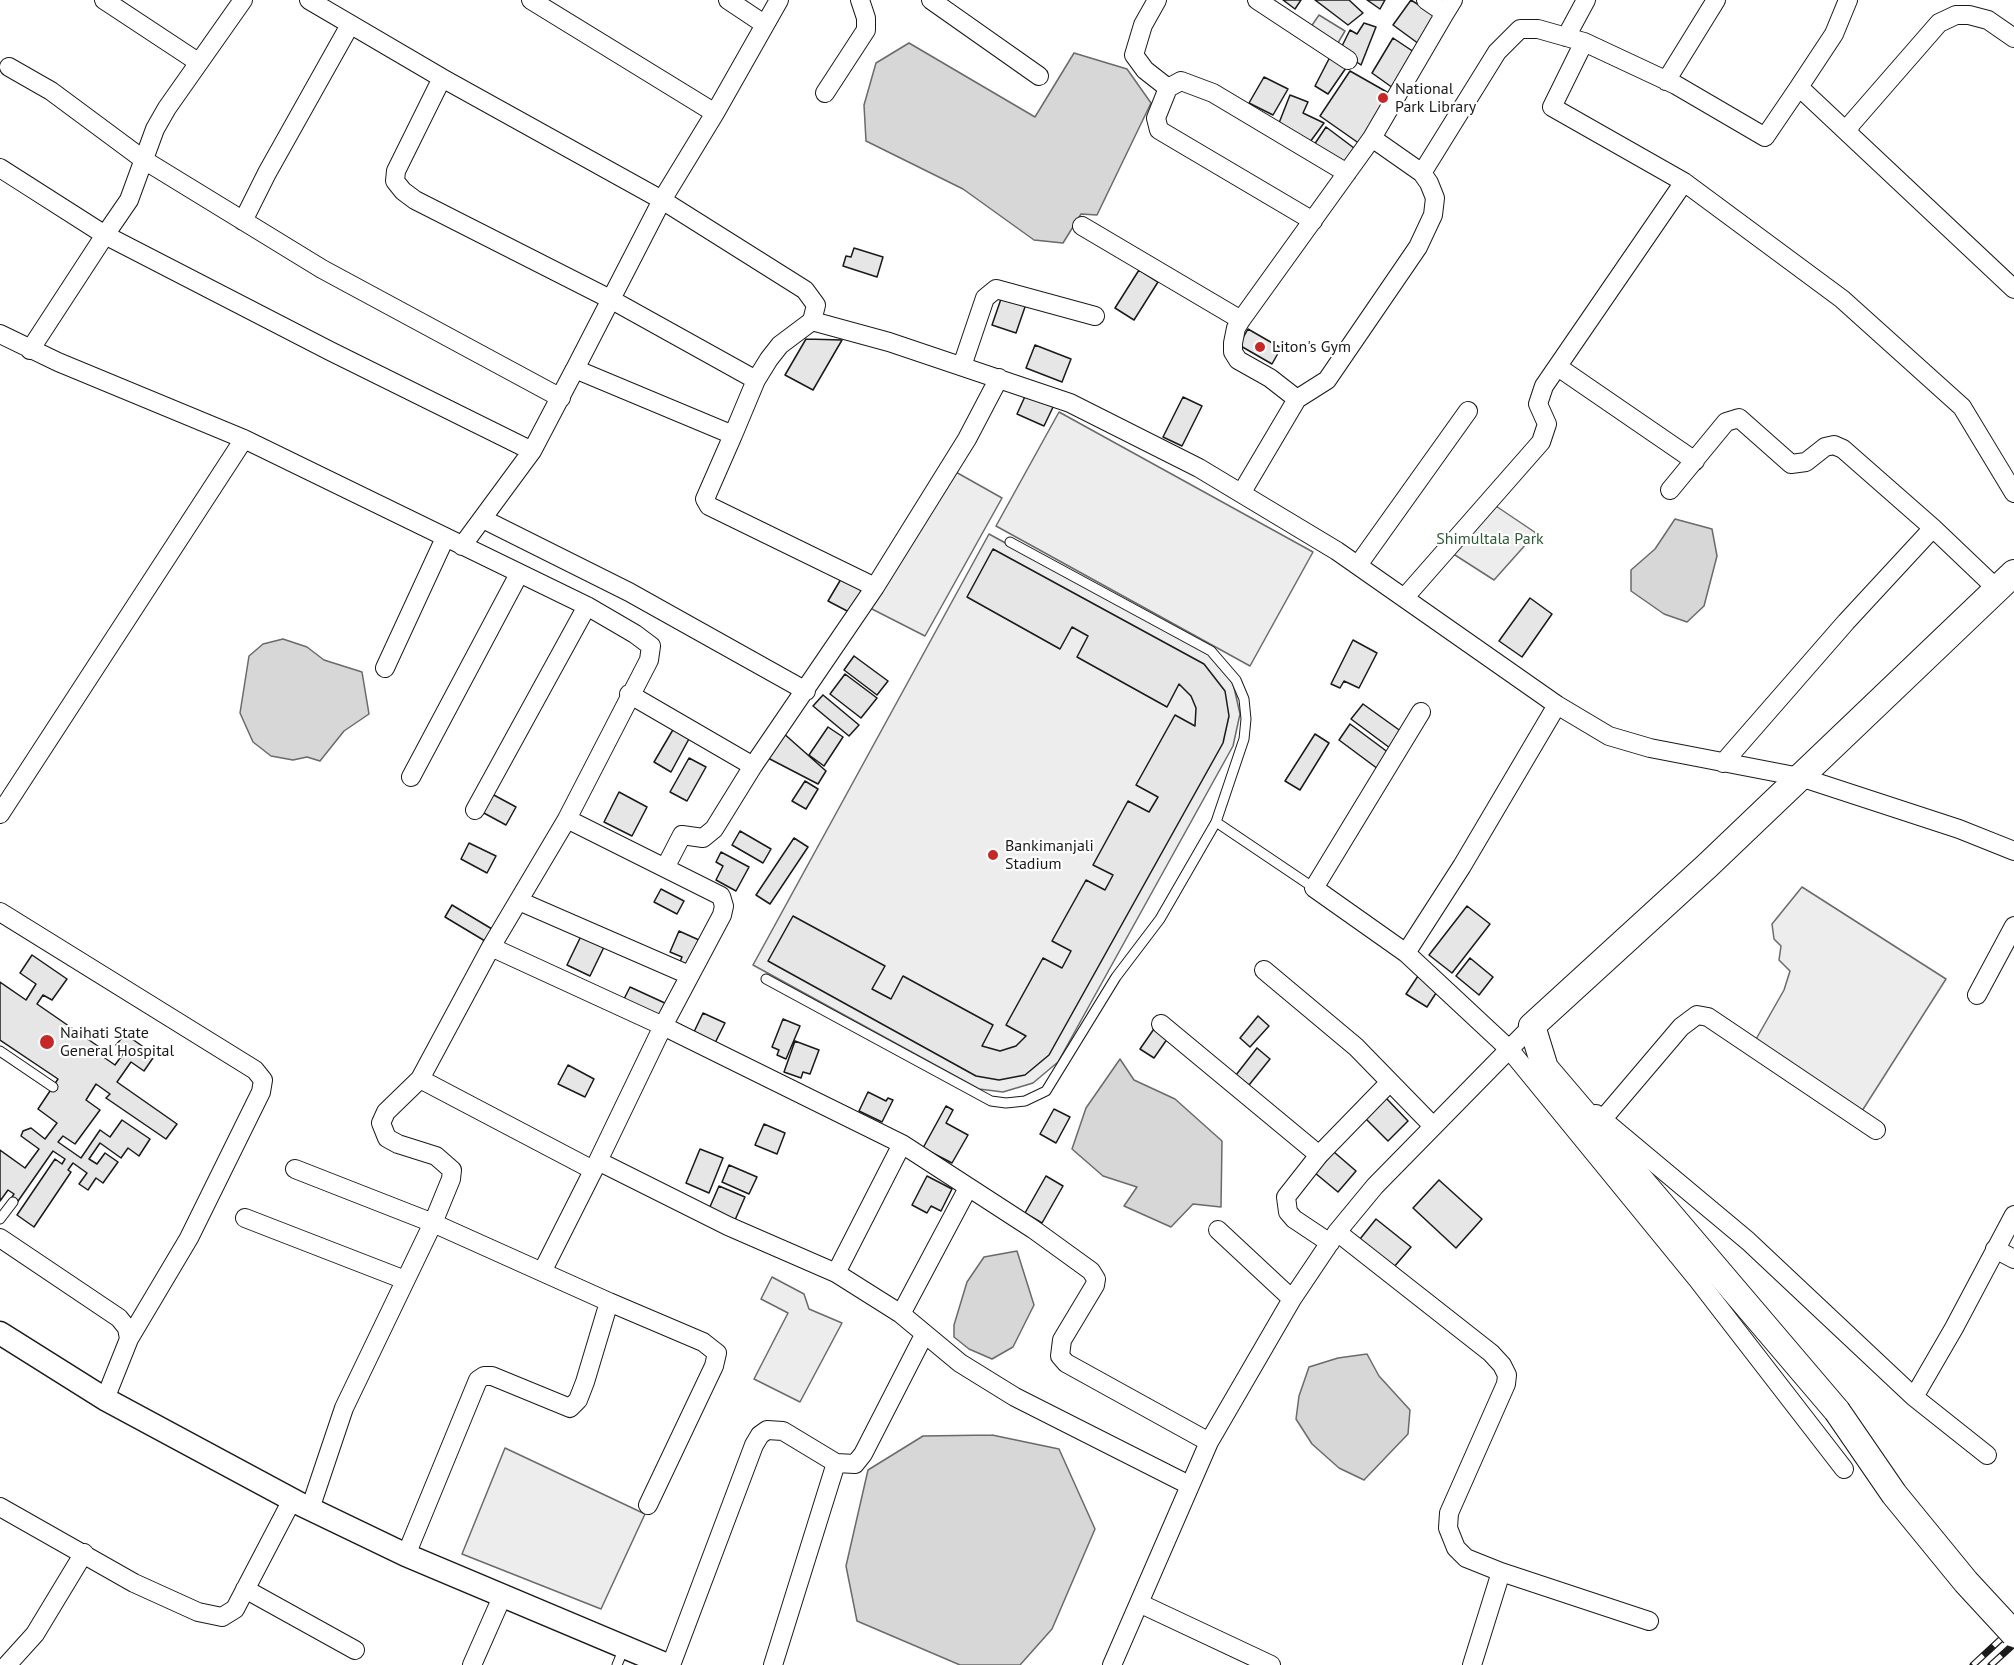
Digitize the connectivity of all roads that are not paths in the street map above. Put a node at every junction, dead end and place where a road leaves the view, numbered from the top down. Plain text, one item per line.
1 (104, 0) edge
2 (243, 0) edge
3 (309, 0) edge
4 (531, 0) edge
5 (728, 0) edge
6 (779, 0) edge
7 (849, 0) edge
8 (858, 0) edge
9 (931, 0) edge
10 (1157, 0) edge
11 (1426, 0) edge
12 (1586, 0) edge
13 (1716, 0) edge
14 (1848, 0) edge
15 (1268, 3) edge
16 (954, 6) edge
17 (1449, 6) edge
18 (764, 24) junction
19 (350, 25) junction
20 (1566, 36) junction
21 (2014, 38) edge
22 (1584, 42) junction
23 (1348, 60) dead end
24 (198, 62) junction
25 (9, 67) dead end
26 (1039, 76) dead end
27 (442, 78) junction
28 (1666, 81) junction
29 (1799, 87) junction
30 (1167, 88) junction
31 (825, 93) dead end
32 (715, 113) junction
33 (1848, 133) junction
34 (1372, 138) junction
35 (144, 159) junction
36 (0, 168) edge
37 (1347, 173) junction
38 (1422, 173) junction
39 (1683, 182) junction
40 (662, 200) junction
41 (243, 221) junction
42 (1313, 221) junction
43 (1082, 226) dead end
44 (105, 235) junction
45 (2014, 289) edge
46 (612, 300) junction
47 (1095, 315) dead end
48 (1241, 320) junction
49 (812, 321) junction
50 (0, 334) edge
51 (30, 350) junction
52 (962, 366) junction
53 (1558, 367) junction
54 (575, 369) junction
55 (999, 378) junction
56 (756, 380) junction
57 (561, 398) junction
58 (1298, 399) junction
59 (1468, 411) dead end
60 (733, 435) junction
61 (244, 439) junction
62 (532, 451) junction
63 (1695, 461) junction
64 (1670, 490) dead end
65 (1242, 492) junction
66 (2014, 494) edge
67 (483, 519) junction
68 (1933, 528) junction
69 (454, 542) junction
70 (1010, 542) dead end
71 (1358, 565) junction
72 (519, 574) junction
73 (2006, 581) edge
74 (875, 587) junction
75 (1406, 597) junction
76 (586, 606) junction
77 (385, 668) dead end
78 (806, 692) junction
79 (629, 694) junction
80 (1557, 705) junction
81 (1422, 712) dead end
82 (1723, 763) junction
83 (753, 766) junction
84 (411, 777) dead end
85 (1800, 777) junction
86 (475, 810) dead end
87 (0, 814) edge
88 (567, 819) junction
89 (1216, 822) junction
90 (2014, 851) edge
91 (666, 866) junction
92 (1314, 888) junction
93 (519, 901) junction
94 (0, 912) edge
95 (2014, 926) edge
96 (491, 948) junction
97 (1406, 953) junction
98 (1264, 970) dead end
99 (689, 975) junction
100 (766, 979) dead end
101 (1977, 995) dead end
102 (1161, 1024) dead end
103 (663, 1026) junction
104 (1532, 1026) junction
105 (1509, 1049) junction
106 (0, 1051) edge
107 (420, 1079) junction
108 (1556, 1081) junction
109 (1390, 1082) junction
110 (53, 1087) dead end
111 (1602, 1120) junction
112 (1433, 1126) junction
113 (1876, 1130) dead end
114 (902, 1144) junction
115 (1319, 1155) junction
116 (596, 1166) junction
117 (295, 1169) dead end
118 (968, 1188) junction
119 (13, 1202) dead end
120 (2014, 1215) edge
121 (245, 1218) dead end
122 (0, 1219) edge
123 (432, 1222) junction
124 (1218, 1230) dead end
125 (1334, 1237) junction
126 (0, 1238) edge
127 (1995, 1249) junction
128 (2014, 1259) edge
129 (543, 1270) junction
130 (836, 1273) junction
131 (405, 1280) junction
132 (1292, 1299) junction
133 (609, 1302) junction
134 (901, 1314) junction
135 (0, 1333) edge
136 (924, 1335) junction
137 (129, 1339) junction
138 (1914, 1397) junction
139 (105, 1399) junction
140 (1209, 1442) junction
141 (1987, 1455) dead end
142 (836, 1463) junction
143 (1844, 1469) dead end
144 (1189, 1485) junction
145 (301, 1504) junction
146 (648, 1505) dead end
147 (0, 1507) edge
148 (84, 1553) junction
149 (406, 1555) junction
150 (1501, 1572) junction
151 (245, 1589) junction
152 (502, 1596) junction
153 (1139, 1603) junction
154 (1649, 1622) dead end
155 (2014, 1634) edge
156 (355, 1650) dead end
157 (620, 1657) edge
158 (7, 1665) edge
159 (472, 1665) edge
160 (669, 1665) edge
161 (773, 1665) edge
162 (1112, 1665) edge
163 (1271, 1665) edge
164 (1472, 1665) edge

1 - 24 street
2 - 24 street
3 - 19 street
4 - 32 street
5 - 18 street
6 - 18 street
7 - 8 street
8 - 31 street
9 - 16 street
10 - 30 street
11 - 17 street
12 - 20 street
13 - 28 street
14 - 29 street
15 - 23 street
16 - 26 street
17 - 34 street
18 - 32 street
19 - 27 street
19 - 41 street
20 - 22 street
20 - 38 street
21 - 33 street
22 - 28 street
22 - 39 street
24 - 35 street
25 - 35 street
27 - 40 street
27 - 46 street
28 - 29 street
29 - 33 street
30 - 37 street
30 - 42 street
32 - 40 street
33 - 45 street
34 - 37 street
34 - 38 street
35 - 41 street
35 - 44 street
36 - 44 street
37 - 42 street
38 - 58 street
39 - 53 street
39 - 66 street
40 - 46 street
40 - 49 street
41 - 57 street
42 - 48 street
43 - 48 street
44 - 51 street
44 - 62 street
46 - 54 street
46 - 56 street
47 - 52 street
48 - 58 street
49 - 52 street
49 - 56 street
50 - 51 street
51 - 61 street
52 - 55 street
53 - 63 street
53 - 75 street
54 - 57 street
54 - 60 street
55 - 65 street
55 - 74 street
56 - 60 street
57 - 62 street
58 - 65 street
59 - 71 street
60 - 74 street
61 - 69 street
61 - 87 street
62 - 67 street
63 - 64 street
63 - 68 street
65 - 71 street
67 - 69 street
67 - 78 street
68 - 73 street
68 - 82 street
69 - 72 street
69 - 77 street
70 - 89 lane
71 - 75 street
72 - 76 street
72 - 84 street
73 - 85 main road
74 - 78 street
75 - 80 street
76 - 79 street
76 - 86 street
78 - 83 street
79 - 83 street
79 - 88 street
80 - 82 street
80 - 97 street
81 - 92 street
82 - 85 street
83 - 91 street
85 - 90 street
85 - 104 main road
88 - 91 street
88 - 93 street
89 - 92 lane
89 - 100 lane
91 - 99 street
92 - 97 street
93 - 96 street
93 - 99 street
94 - 137 street
95 - 101 street
96 - 103 street
96 - 107 street
97 - 105 street
98 - 109 street
99 - 103 street
102 - 115 street
103 - 114 street
103 - 116 street
104 - 105 street
104 - 108 main road
105 - 112 street
105 - 143 street
106 - 110 lane
107 - 116 street
107 - 123 street
108 - 111 street
108 - 155 main road, bridge
109 - 112 street
109 - 115 street
111 - 113 street
111 - 138 street
112 - 125 street
114 - 118 street
114 - 130 street
115 - 125 street
116 - 129 street
116 - 130 street
117 - 123 street
118 - 134 street
118 - 140 street
119 - 122 lane
120 - 127 street
121 - 131 street
123 - 129 street
123 - 131 street
124 - 132 street
125 - 132 street
125 - 150 street
126 - 137 street
127 - 128 street
127 - 138 street
129 - 133 street
130 - 134 street
131 - 145 street
132 - 140 street
133 - 146 street
133 - 149 street
134 - 136 street
135 - 139 street
136 - 142 street
136 - 144 street
137 - 139 street
138 - 141 street
139 - 145 street
140 - 144 street
142 - 160 street
142 - 161 street
144 - 153 street
145 - 149 street
145 - 151 street
147 - 148 street
148 - 151 street
148 - 158 street
149 - 152 street
150 - 154 street
150 - 164 street
151 - 156 street
152 - 157 street
152 - 159 street
153 - 162 street
153 - 163 street
157 - 160 street

